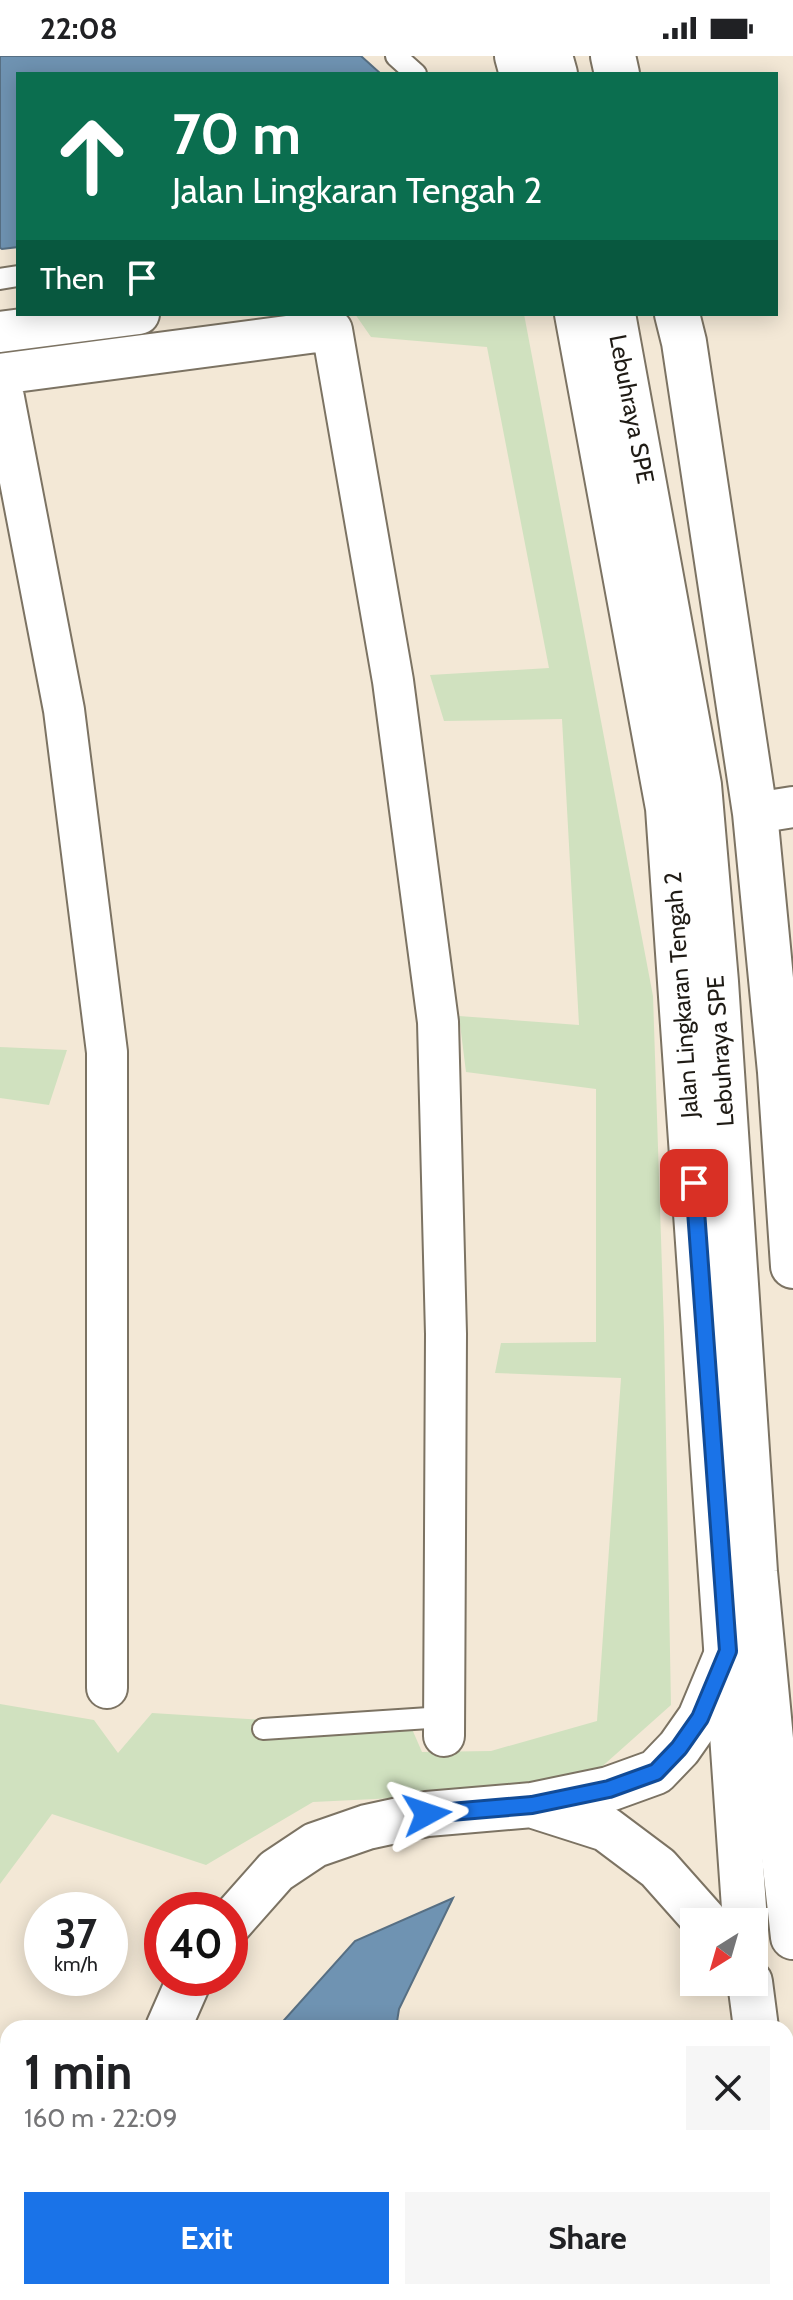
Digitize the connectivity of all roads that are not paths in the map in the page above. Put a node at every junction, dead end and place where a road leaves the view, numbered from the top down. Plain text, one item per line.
1 (396, 56) edge
2 (414, 72) edge
3 (124, 316) edge
4 (577, 316) edge
5 (613, 316) edge
6 (678, 316) edge
7 (0, 332) edge
8 (0, 375) edge
9 (774, 810) edge
10 (787, 1081) edge
11 (793, 1266) edge
12 (728, 1651) junction
13 (107, 1688) dead end
14 (444, 1727) joint
15 (263, 1729) dead end
16 (532, 1805) junction
17 (248, 1903) edge
18 (694, 1908) edge
19 (744, 1908) edge
20 (793, 1937) edge
21 (182, 1996) edge
22 (752, 1996) edge
23 (172, 2020) edge
24 (755, 2020) edge

1 - 2 lane
3 - 7 street
4 - 12 main road, Jalan Lingkaran Tengah 2
5 - 20 main road, Lebuhraya SPE
6 - 9 main road
8 - 13 street
8 - 14 street
9 - 10 main road
10 - 11 main road
12 - 16 main road
12 - 19 main road, Jalan Lingkaran Tengah 2
14 - 15 lane
16 - 17 main road
16 - 18 main road
21 - 23 main road
22 - 24 main road

